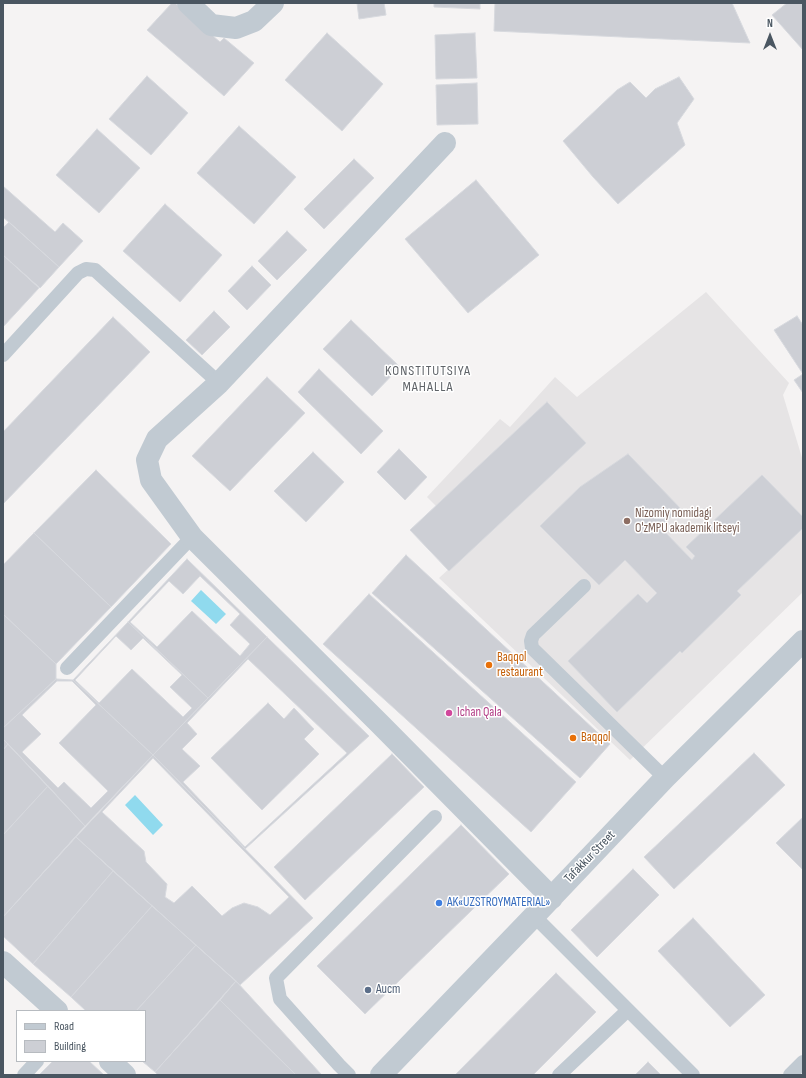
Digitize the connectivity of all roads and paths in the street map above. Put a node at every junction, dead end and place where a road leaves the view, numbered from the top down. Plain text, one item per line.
1 (188, 3) edge
2 (274, 3) edge
3 (445, 143) dead end
4 (3, 355) edge
5 (219, 383) junction
6 (192, 537) junction
7 (584, 586) dead end
8 (803, 641) edge
9 (67, 668) dead end
10 (665, 778) junction
11 (435, 817) dead end
12 (552, 898) junction
13 (534, 916) junction
14 (3, 962) edge
15 (56, 1010) edge
16 (628, 1010) junction
17 (37, 1062) edge
18 (111, 1062) edge
19 (803, 1062) edge
20 (24, 1075) edge
21 (125, 1075) edge
22 (349, 1075) edge
23 (381, 1075) edge
24 (559, 1075) edge
25 (693, 1075) edge
26 (790, 1075) edge

1 - 2 street
3 - 5 street
4 - 5 lane
5 - 6 street
6 - 9 lane
6 - 12 street
7 - 10 lane
8 - 10 street, Tafakkur Street
10 - 12 street, Tafakkur Street
11 - 22 lane
12 - 13 street, Tafakkur Street
13 - 16 lane
13 - 23 street, Tafakkur Street
14 - 15 street
16 - 24 lane
16 - 25 lane
17 - 20 lane
18 - 21 street
19 - 26 lane

